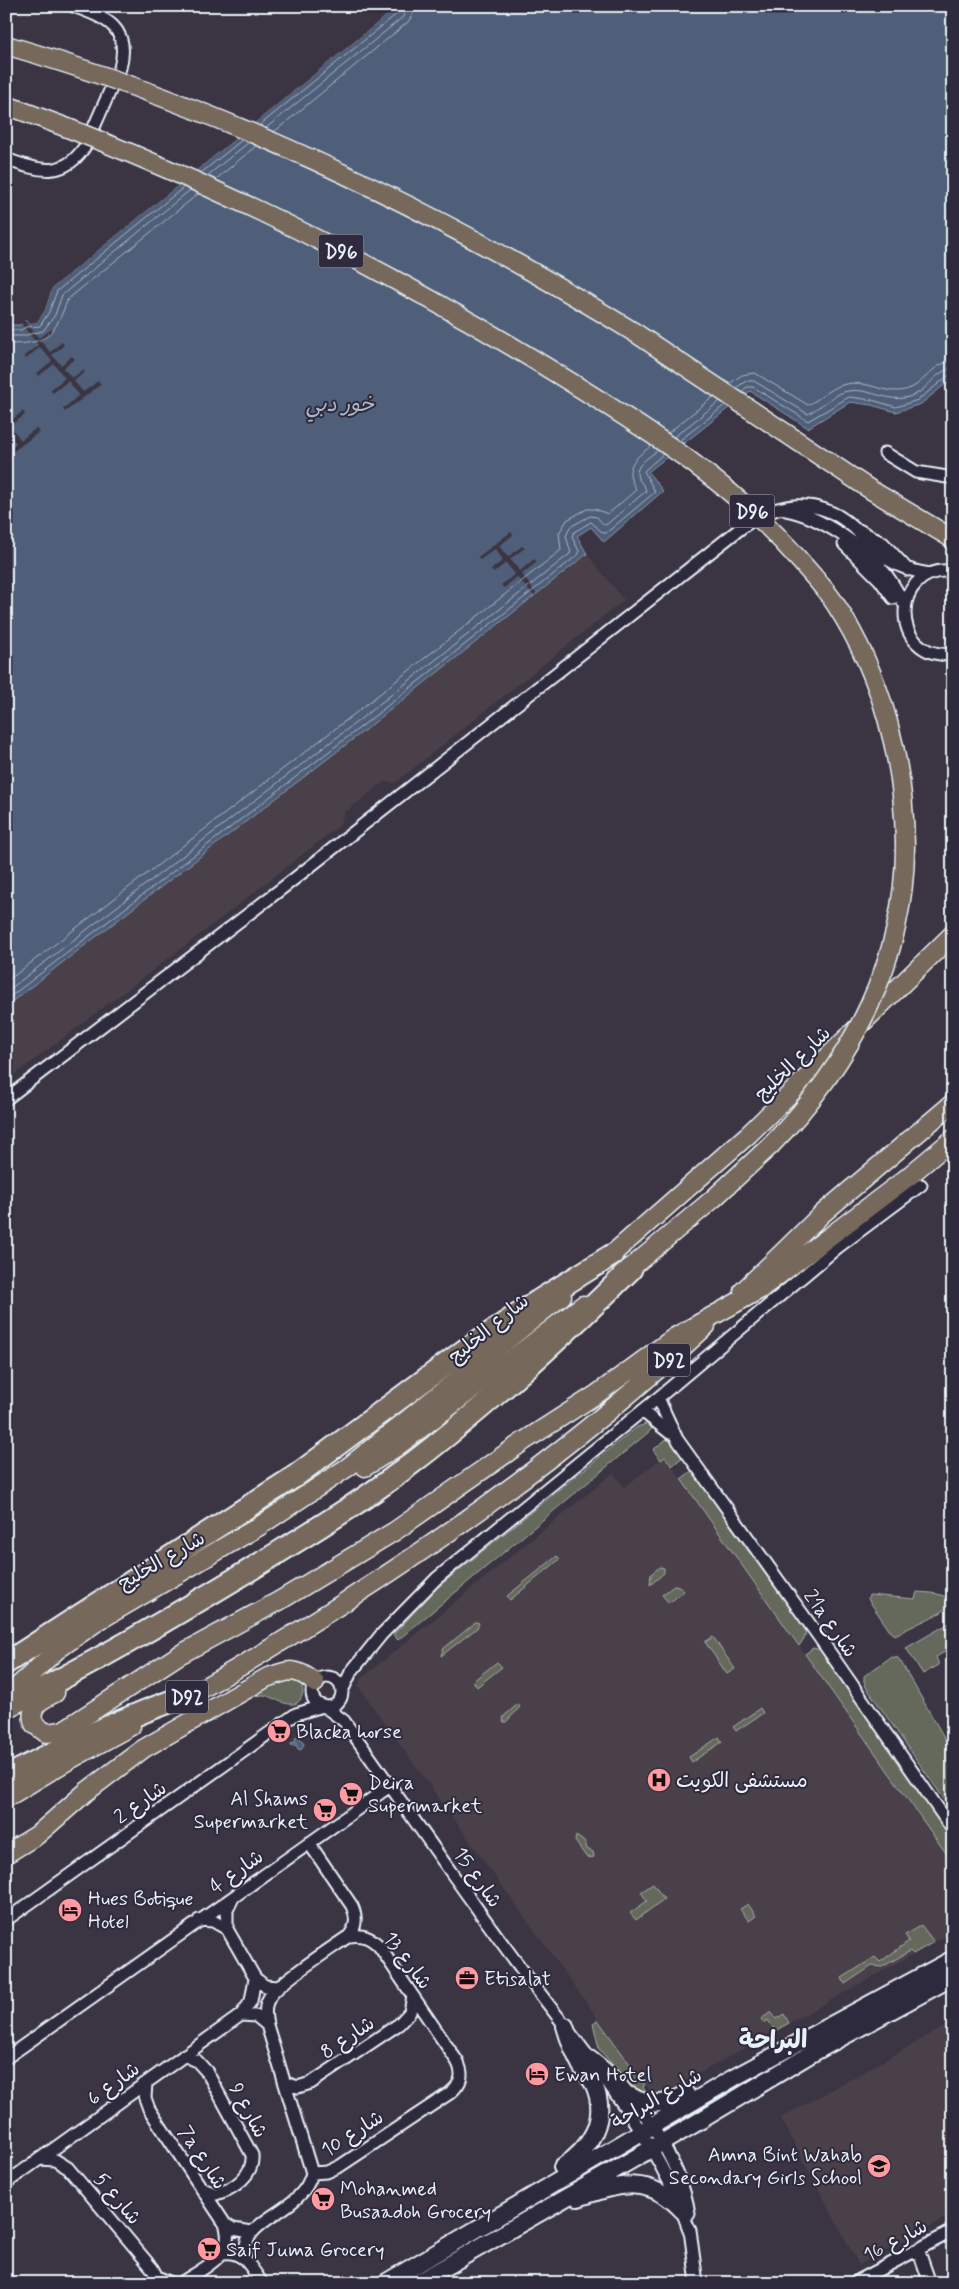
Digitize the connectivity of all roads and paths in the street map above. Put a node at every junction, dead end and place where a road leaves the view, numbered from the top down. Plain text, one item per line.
1 (73, 6) edge
2 (6, 44) edge
3 (6, 105) edge
4 (6, 160) edge
5 (885, 454) dead end
6 (953, 478) edge
7 (772, 509) junction
8 (953, 539) edge
9 (952, 571) edge
10 (930, 574) junction
11 (905, 609) junction
12 (953, 654) edge
13 (953, 934) edge
14 (6, 1099) edge
15 (953, 1103) edge
16 (953, 1139) edge
17 (921, 1185) dead end
18 (612, 1255) junction
19 (631, 1269) junction
20 (726, 1307) junction
21 (658, 1398) junction
22 (642, 1411) junction
23 (677, 1439) junction
24 (309, 1494) junction
25 (221, 1587) junction
26 (6, 1663) edge
27 (355, 1666) junction
28 (320, 1682) junction
29 (192, 1694) joint
30 (341, 1695) junction
31 (6, 1697) edge
32 (323, 1706) junction
33 (6, 1707) edge
34 (296, 1714) junction
35 (344, 1721) junction
36 (15, 1782) edge
37 (390, 1786) junction
38 (6, 1798) edge
39 (6, 1805) edge
40 (48, 1826) junction
41 (953, 1830) edge
42 (309, 1843) junction
43 (6, 1854) edge
44 (6, 1863) edge
45 (237, 1893) junction
46 (6, 1920) edge
47 (199, 1920) junction
48 (227, 1930) junction
49 (349, 1936) junction
50 (953, 1959) edge
51 (953, 1977) edge
52 (255, 1978) junction
53 (278, 1987) junction
54 (413, 1996) junction
55 (241, 2015) junction
56 (267, 2025) junction
57 (565, 2026) junction
58 (584, 2052) junction
59 (184, 2055) junction
60 (6, 2058) edge
61 (458, 2061) joint
62 (735, 2077) junction
63 (146, 2083) junction
64 (285, 2083) junction
65 (630, 2096) junction
66 (645, 2129) junction
67 (656, 2146) junction
68 (39, 2158) junction
69 (312, 2173) junction
70 (6, 2183) edge
71 (202, 2189) junction
72 (524, 2201) junction
73 (543, 2209) junction
74 (682, 2210) junction
75 (225, 2224) junction
76 (953, 2231) edge
77 (251, 2232) junction
78 (691, 2236) junction
79 (918, 2249) junction
80 (223, 2253) junction
81 (245, 2258) junction
82 (158, 2280) edge
83 (171, 2283) edge
84 (181, 2283) edge
85 (262, 2283) edge
86 (385, 2283) edge
87 (418, 2283) edge
88 (697, 2283) edge
89 (854, 2283) edge
90 (930, 2283) edge

1 - 4 street
2 - 8 main road, bridge
3 - 19 main road, D96, bridge
5 - 6 street
7 - 10 street
7 - 11 street
7 - 14 street
9 - 10 street
10 - 11 street
11 - 12 street
13 - 18 main road, شارع الخليج
15 - 20 main road, D92
16 - 20 main road
17 - 21 street
18 - 24 main road, شارع الخليج
18 - 26 highway
19 - 24 main road
19 - 25 highway
20 - 25 main road
20 - 29 main road, D92
21 - 22 street
21 - 23 street, 21a شارع
22 - 23 street, 21a شارع
22 - 27 street
23 - 41 street, 21a شارع
24 - 31 main road, شارع الخليج
25 - 33 highway
27 - 28 street
27 - 30 street
28 - 30 street
28 - 32 street
28 - 34 street, شارع 2
28 - 40 main road
29 - 36 highway
30 - 32 street
30 - 35 street, شارع 15
32 - 34 street, شارع 2
32 - 35 street, شارع 15
34 - 46 street, شارع 2
35 - 37 street, شارع 15
36 - 38 main road
36 - 39 main road
37 - 42 street, شارع 4
37 - 57 street, شارع 15
40 - 43 main road
40 - 44 main road
42 - 45 street, شارع 4
42 - 49 street, شارع 13
45 - 47 street, شارع 4
45 - 48 street
47 - 48 street
47 - 60 street, شارع 4
48 - 52 street
49 - 53 street
49 - 54 street, شارع 13
50 - 62 street, شارع البراحة
51 - 67 street, شارع البراحة
52 - 53 street
52 - 55 street, شارع 6
53 - 56 street
54 - 61 street, شارع 13
54 - 64 street, شارع 8
55 - 56 street
55 - 59 street, شارع 6
56 - 64 street
57 - 58 street, شارع 15
57 - 72 street
58 - 65 street, شارع 15
58 - 66 street, شارع 15
59 - 63 street, شارع 6
59 - 71 street, شارع 9
61 - 69 street, شارع 10
62 - 65 street
62 - 66 street, شارع البراحة
63 - 68 street, شارع 6
63 - 71 street, 7a شارع
64 - 69 street
65 - 66 street, شارع 15
66 - 67 street, شارع 15
66 - 72 street, شارع البراحة
67 - 73 street, شارع البراحة
67 - 74 street, شارع 15
67 - 78 street, شارع 15
68 - 70 street, شارع 6
68 - 82 street, شارع 5
69 - 77 street, شارع 10
71 - 75 street, 7a شارع
72 - 86 street, شارع البراحة
73 - 74 street
73 - 87 street, شارع البراحة
74 - 78 street, شارع 15
75 - 77 street
75 - 80 street
76 - 79 street, شارع 16
77 - 81 street
78 - 88 street, شارع 15
79 - 89 street, شارع 16
79 - 90 street
80 - 81 street
80 - 84 street
81 - 85 street
82 - 83 street, شارع 5

